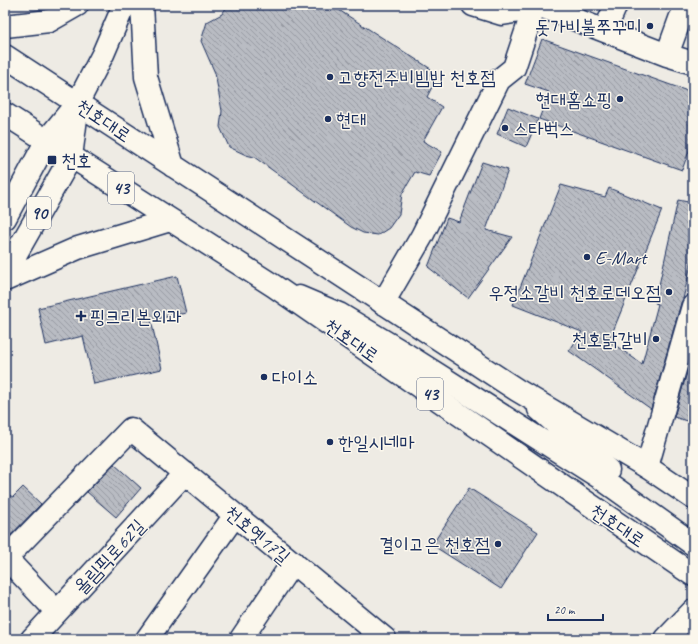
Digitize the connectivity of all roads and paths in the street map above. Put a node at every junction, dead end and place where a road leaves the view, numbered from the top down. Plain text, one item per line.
1 (77, 5) edge
2 (124, 5) edge
3 (142, 5) edge
4 (473, 5) edge
5 (616, 5) edge
6 (688, 5) edge
7 (540, 7) edge
8 (494, 9) edge
9 (5, 26) edge
10 (605, 30) junction
11 (667, 55) junction
12 (5, 56) edge
13 (693, 63) edge
14 (78, 102) junction
15 (5, 114) edge
16 (47, 140) junction
17 (71, 157) junction
18 (173, 166) junction
19 (5, 218) edge
20 (170, 220) junction
21 (5, 222) edge
22 (5, 270) edge
23 (274, 286) junction
24 (383, 303) junction
25 (693, 306) edge
26 (517, 390) junction
27 (647, 467) junction
28 (185, 473) junction
29 (693, 498) edge
30 (236, 515) junction
31 (693, 532) edge
32 (693, 544) edge
33 (5, 558) edge
34 (292, 562) junction
35 (693, 575) edge
36 (693, 611) edge
37 (57, 612) junction
38 (32, 639) edge
39 (147, 639) edge
40 (241, 639) edge
41 (386, 639) edge
42 (666, 639) edge

1 - 9 main road
2 - 14 main road, 90
3 - 18 main road
4 - 8 main road
5 - 10 main road
6 - 11 main road
7 - 8 main road
7 - 10 main road
7 - 24 main road
10 - 11 main road
11 - 13 main road
12 - 14 main road, 천호대로
14 - 16 main road, 90
14 - 17 main road, 90
14 - 18 main road, 천호대로
15 - 16 main road, 천호대로 / 43
16 - 17 main road, 천호대로 / 43
16 - 19 main road, 90
17 - 20 main road, 천호대로 / 43
17 - 22 main road, 90
18 - 24 main road, 천호대로
20 - 22 main road
20 - 23 main road, 천호대로 / 43
21 - 22 main road
23 - 32 main road
23 - 35 main road, 천호대로 / 43
24 - 26 main road, 천호대로
25 - 27 main road
26 - 27 main road, 천호대로
26 - 31 main road
27 - 29 main road, 천호대로
28 - 30 main road, 천호옛17길
28 - 33 main road, 천호옛17길
28 - 37 main road, 올림픽로62길
30 - 34 main road, 천호옛17길
30 - 39 main road
33 - 37 main road
34 - 40 main road
34 - 41 main road, 천호옛17길
36 - 42 main road
37 - 38 main road, 올림픽로62길

